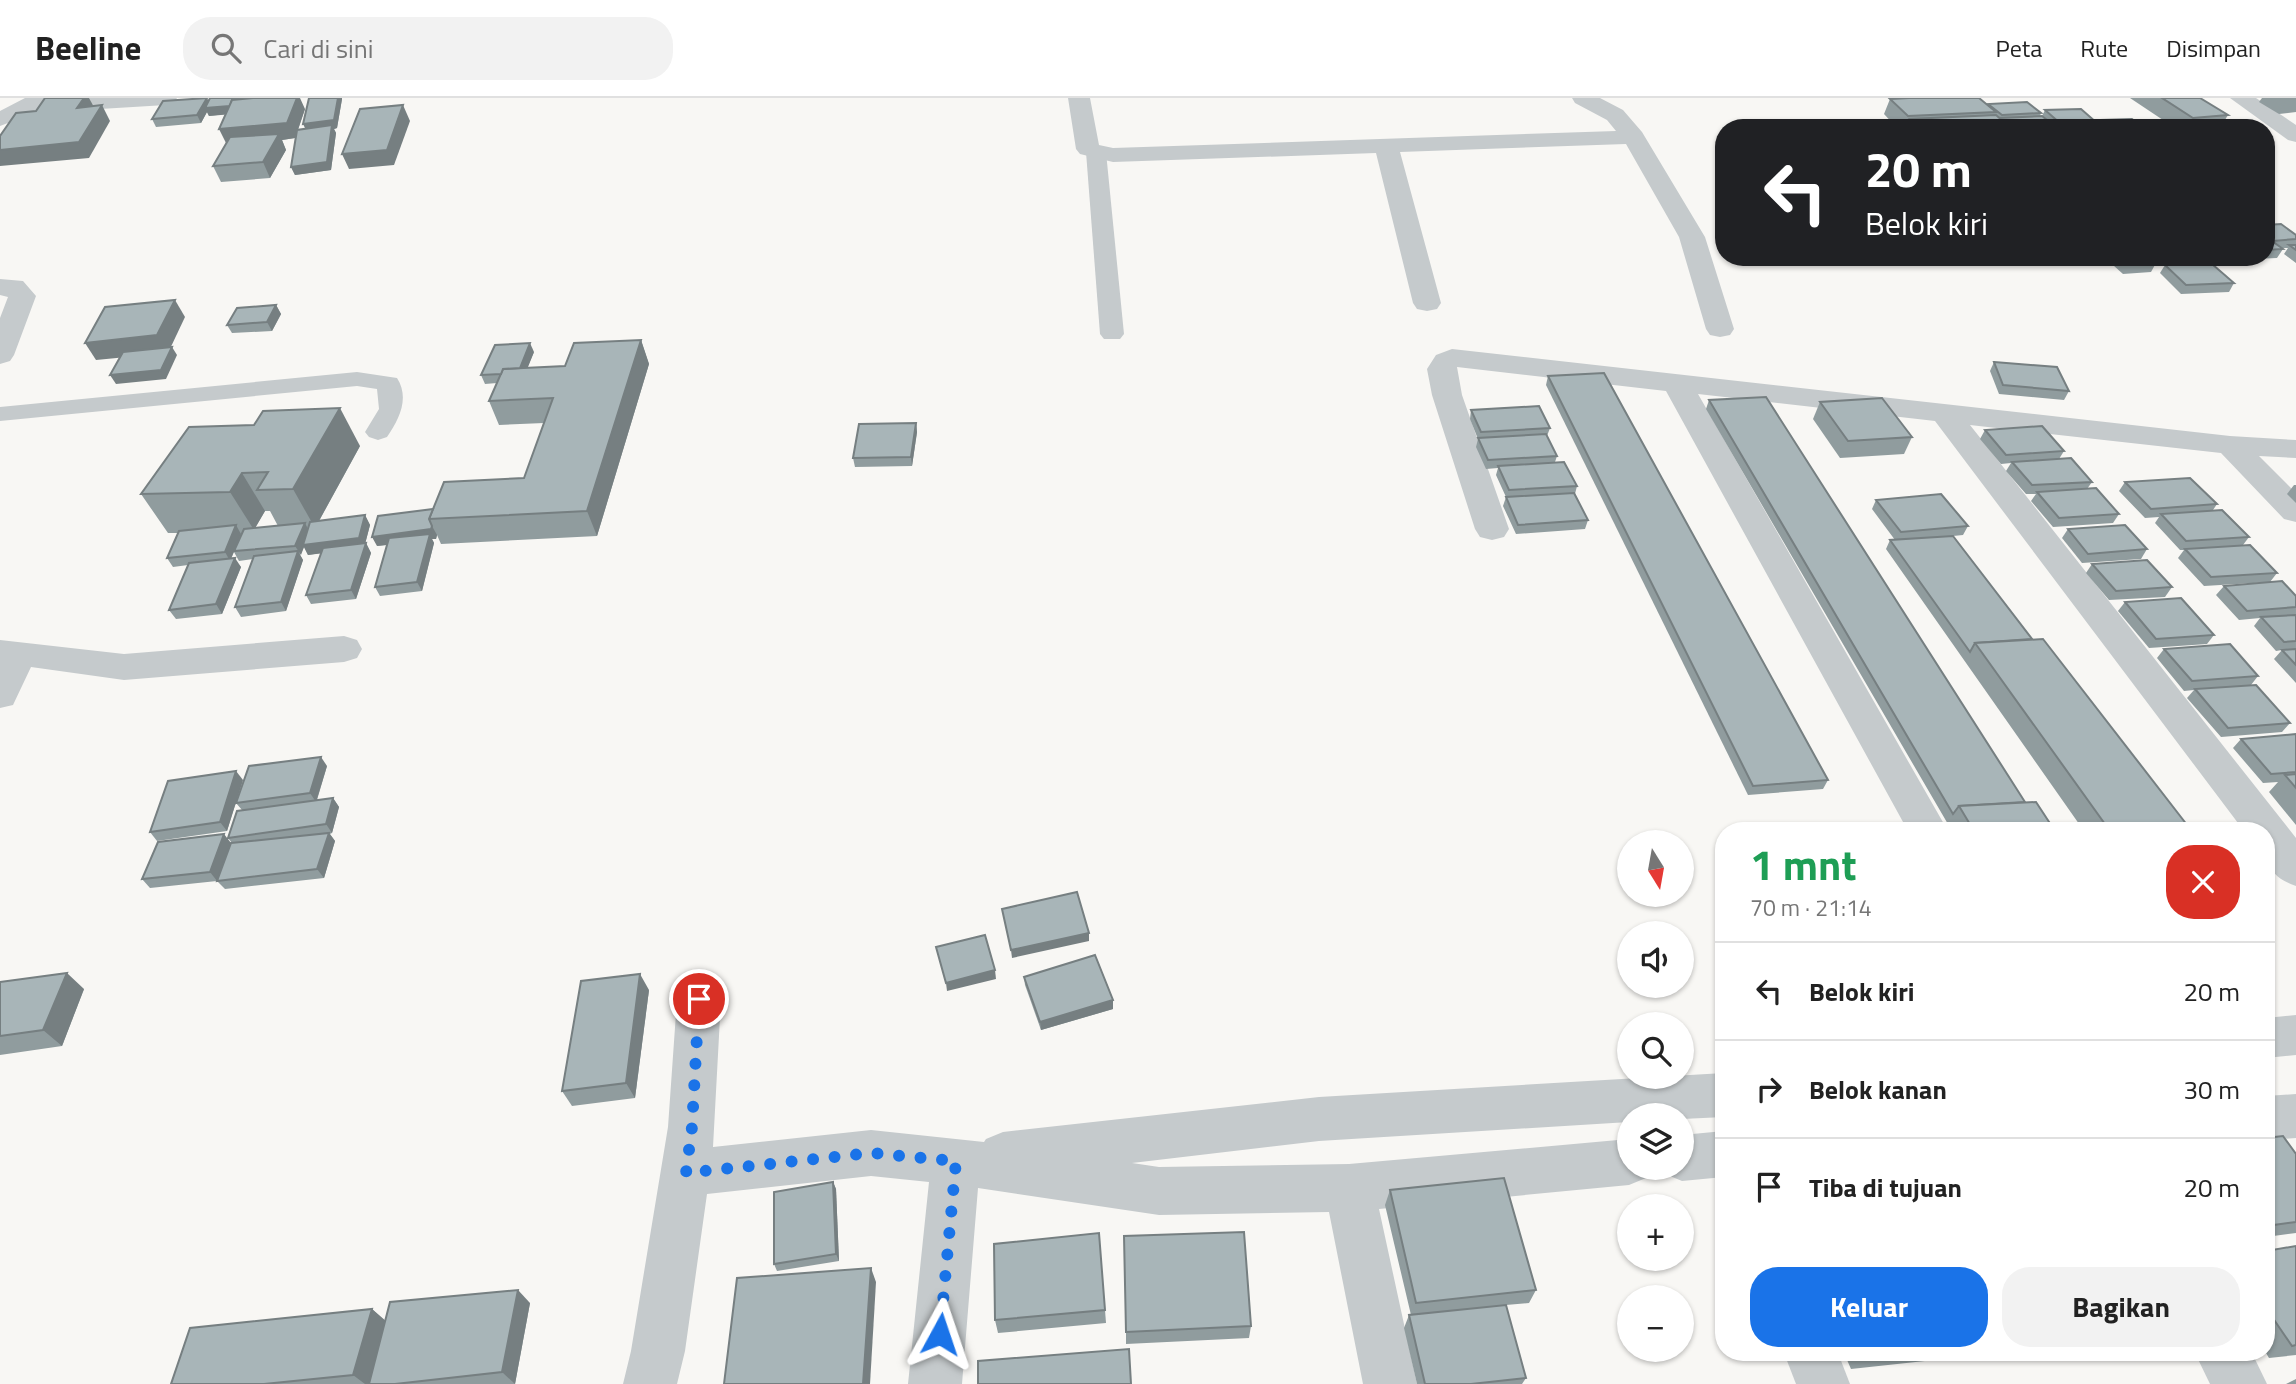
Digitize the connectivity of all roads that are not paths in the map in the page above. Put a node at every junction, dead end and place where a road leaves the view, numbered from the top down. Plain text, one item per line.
1 (166, 98) edge
2 (1079, 98) edge
3 (1583, 98) edge
4 (2241, 98) edge
5 (34, 102) edge
6 (0, 119) edge
7 (2272, 119) edge
8 (2275, 121) edge
9 (2296, 135) edge
10 (1634, 137) junction
11 (1386, 144) junction
12 (1096, 152) junction
13 (0, 287) edge
14 (1427, 303) dead end
15 (1720, 329) dead end
16 (1112, 334) dead end
17 (0, 355) edge
18 (1676, 384) junction
19 (1943, 411) junction
20 (0, 414) edge
21 (378, 432) dead end
22 (2230, 445) junction
23 (2296, 449) edge
24 (2296, 512) edge
25 (1492, 529) dead end
26 (344, 649) dead end
27 (10, 653) edge
28 (0, 695) edge
29 (1923, 822) edge
30 (2260, 822) edge
31 (2275, 842) edge
32 (2296, 869) edge
33 (699, 999) dead end
34 (2296, 1035) edge
35 (2275, 1037) edge
36 (1715, 1108) edge
37 (2296, 1116) edge
38 (2275, 1117) edge
39 (1715, 1155) edge
40 (1694, 1157) edge
41 (956, 1161) junction
42 (1617, 1164) edge
43 (686, 1173) junction
44 (1349, 1188) junction
45 (1814, 1361) edge
46 (2227, 1361) edge
47 (650, 1384) edge
48 (935, 1384) edge
49 (1390, 1384) edge
50 (1823, 1384) edge
51 (2240, 1384) edge

1 - 5 street
2 - 12 street
3 - 10 street
4 - 7 street
5 - 6 street
8 - 9 street
10 - 11 street
10 - 15 street
11 - 12 street
11 - 14 street
12 - 16 lane
13 - 17 street
18 - 19 street
18 - 25 street
18 - 29 street
19 - 22 street
19 - 30 street
20 - 21 lane
22 - 23 street
22 - 24 street
26 - 27 street
27 - 28 street
31 - 32 street
33 - 43 street
34 - 35 street
36 - 41 street
37 - 38 street
39 - 40 street
41 - 43 street
41 - 44 street
41 - 48 street
42 - 44 street
43 - 47 street
44 - 49 street
45 - 50 street
46 - 51 street

